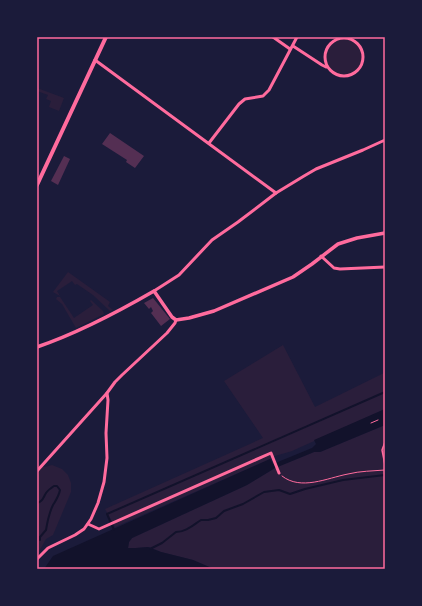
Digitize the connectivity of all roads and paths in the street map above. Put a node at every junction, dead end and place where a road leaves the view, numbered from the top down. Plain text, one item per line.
1 (106, 37) edge
2 (273, 37) edge
3 (297, 37) edge
4 (293, 46) junction
5 (290, 50) junction
6 (95, 60) junction
7 (326, 67) junction
8 (385, 140) edge
9 (209, 143) junction
10 (37, 185) edge
11 (276, 193) junction
12 (385, 233) edge
13 (321, 256) junction
14 (385, 267) edge
15 (154, 291) junction
16 (176, 320) junction
17 (37, 348) edge
18 (107, 393) junction
19 (378, 420) dead end
20 (371, 423) dead end
21 (385, 442) edge
22 (385, 465) edge
23 (385, 470) edge
24 (37, 471) edge
25 (280, 473) joint
26 (88, 524) junction
27 (37, 559) edge

1 - 6 main road
2 - 5 street
3 - 4 street
4 - 5 street
4 - 7 street
5 - 9 street
6 - 9 street
6 - 10 main road
7 - 7 street
8 - 11 street
9 - 11 street
11 - 15 street
12 - 13 street
13 - 14 street
13 - 16 street
15 - 16 street
15 - 17 street
16 - 18 street
18 - 24 street
18 - 26 street
19 - 20 path
21 - 22 lane
23 - 25 path
25 - 26 street
26 - 27 street

